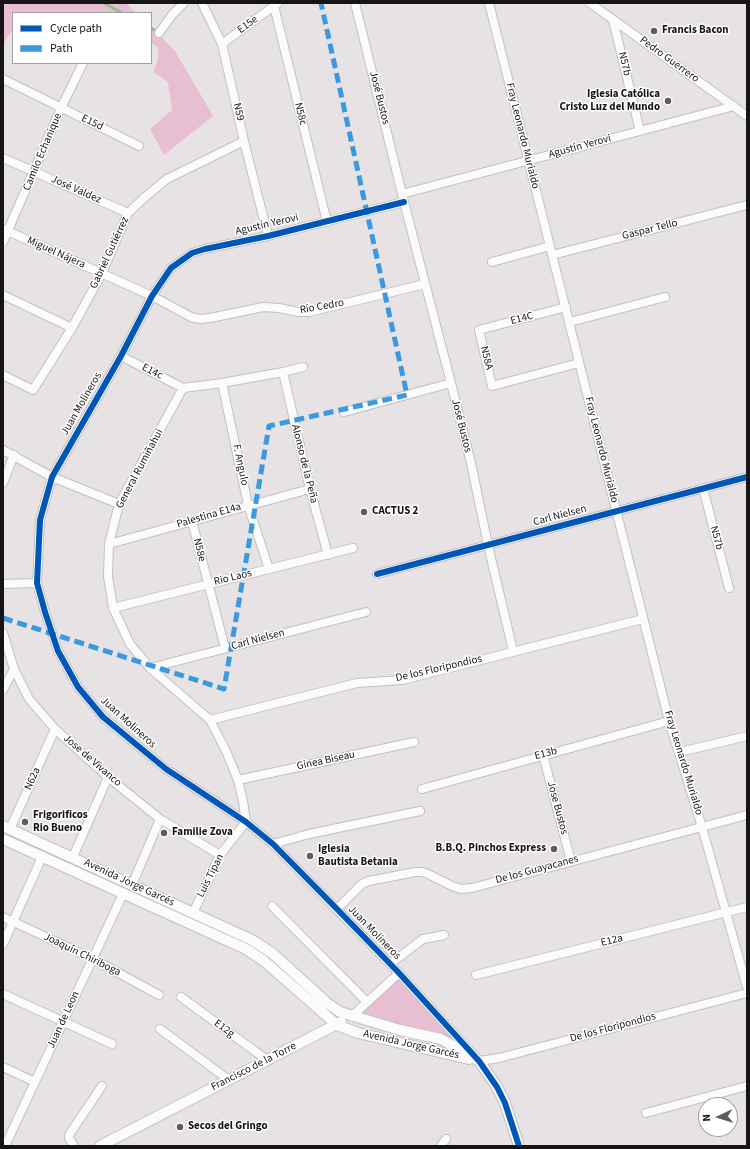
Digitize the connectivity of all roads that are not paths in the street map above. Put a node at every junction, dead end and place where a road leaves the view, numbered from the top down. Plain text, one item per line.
1 (184, 3) edge
2 (202, 3) edge
3 (355, 3) edge
4 (489, 3) edge
5 (590, 3) edge
6 (276, 5) edge
7 (613, 20) junction
8 (159, 33) dead end
9 (222, 44) junction
10 (83, 64) edge
11 (3, 79) edge
12 (734, 106) junction
13 (62, 108) junction
14 (747, 116) edge
15 (640, 131) junction
16 (244, 141) junction
17 (139, 146) dead end
18 (3, 158) edge
19 (528, 161) junction
20 (34, 172) junction
21 (402, 194) junction
22 (404, 202) junction
23 (747, 205) edge
24 (128, 213) junction
25 (327, 222) junction
26 (5, 230) edge
27 (268, 236) junction
28 (3, 242) edge
29 (550, 246) junction
30 (552, 255) junction
31 (492, 262) dead end
32 (102, 274) junction
33 (425, 284) junction
34 (3, 295) edge
35 (152, 296) junction
36 (665, 297) dead end
37 (566, 307) junction
38 (570, 322) junction
39 (72, 328) junction
40 (479, 330) joint
41 (121, 356) junction
42 (579, 362) junction
43 (303, 367) dead end
44 (283, 372) junction
45 (3, 375) edge
46 (222, 383) junction
47 (451, 383) junction
48 (183, 388) junction
49 (344, 412) dead end
50 (3, 450) edge
51 (14, 455) junction
52 (52, 476) junction
53 (747, 477) edge
54 (3, 483) edge
55 (703, 488) junction
56 (310, 489) junction
57 (119, 504) junction
58 (248, 505) junction
59 (617, 511) junction
60 (192, 521) junction
61 (109, 544) junction
62 (488, 545) junction
63 (353, 548) dead end
64 (328, 554) junction
65 (269, 569) junction
66 (377, 574) dead end
67 (37, 583) junction
68 (3, 584) edge
69 (208, 585) junction
70 (729, 588) dead end
71 (113, 608) junction
72 (366, 612) dead end
73 (643, 619) junction
74 (3, 633) edge
75 (225, 648) junction
76 (513, 651) junction
77 (150, 668) junction
78 (14, 669) junction
79 (3, 690) edge
80 (210, 720) junction
81 (669, 721) junction
82 (55, 729) junction
83 (747, 736) edge
84 (414, 742) dead end
85 (680, 752) junction
86 (542, 755) junction
87 (108, 777) junction
88 (238, 780) junction
89 (422, 789) dead end
90 (420, 811) dead end
91 (747, 815) edge
92 (160, 819) junction
93 (246, 822) junction
94 (702, 827) junction
95 (7, 828) edge
96 (3, 839) edge
97 (273, 844) junction
98 (220, 855) junction
99 (42, 857) junction
100 (73, 857) junction
101 (571, 861) junction
102 (132, 885) junction
103 (124, 894) junction
104 (272, 906) dead end
105 (747, 907) edge
106 (337, 909) junction
107 (726, 912) junction
108 (193, 913) junction
109 (3, 917) edge
110 (13, 922) junction
111 (444, 935) dead end
112 (3, 944) edge
113 (93, 959) junction
114 (390, 964) junction
115 (399, 973) junction
116 (476, 976) dead end
117 (747, 987) edge
118 (747, 993) edge
119 (3, 994) edge
120 (159, 995) dead end
121 (181, 997) dead end
122 (367, 1002) junction
123 (352, 1016) junction
124 (63, 1022) junction
125 (337, 1025) junction
126 (160, 1029) dead end
127 (112, 1044) dead end
128 (267, 1060) junction
129 (479, 1061) junction
130 (3, 1067) edge
131 (229, 1080) junction
132 (35, 1082) junction
133 (102, 1086) dead end
134 (747, 1086) edge
135 (646, 1113) dead end
136 (446, 1139) dead end
137 (5, 1146) edge
138 (74, 1146) edge
139 (100, 1146) edge
140 (441, 1146) edge
141 (519, 1146) edge

1 - 8 street
2 - 9 street, N59
3 - 21 street, José Bustos
4 - 19 street, Fray Leonardo Murialdo
5 - 7 street, Pedro Guerrero
6 - 9 street, E15e
6 - 25 street, N58c
7 - 12 street, Pedro Guerrero
7 - 15 street, N57b
9 - 16 street, N59
10 - 13 street, Camilo Echanique
11 - 13 street, E15d
12 - 14 street, Pedro Guerrero
12 - 15 street, Agustín Yerovi
13 - 17 street, E15d
13 - 20 street, Camilo Echanique
15 - 19 street, Agustín Yerovi
16 - 24 street, Gabriel Gutiérrez
16 - 27 street, N59
18 - 20 street, José Valdez
19 - 21 street, Agustín Yerovi
19 - 29 street, Fray Leonardo Murialdo
20 - 24 street, José Valdez
20 - 26 street, Camilo Echanique
21 - 22 street
22 - 25 street, Agustín Yerovi
22 - 33 street, José Bustos
23 - 30 street, Gaspar Tello
24 - 32 street, Gabriel Gutiérrez
25 - 27 street, Agustín Yerovi
26 - 28 street, Camilo Echanique
26 - 32 street, Miguel Nájera
27 - 35 street, Agustín Yerovi
29 - 30 street, Fray Leonardo Murialdo
29 - 31 street
30 - 37 street, Fray Leonardo Murialdo
32 - 35 street, Miguel Nájera
32 - 39 street, Gabriel Gutiérrez
33 - 35 street, Río Cedro
33 - 47 street, José Bustos
34 - 39 street
35 - 41 street, Juan Molineros
36 - 38 street
37 - 38 street, Fray Leonardo Murialdo
37 - 40 street, E14C
38 - 42 street, Fray Leonardo Murialdo
39 - 45 street, Gabriel Gutiérrez
40 - 42 street, N58A
41 - 48 street, E14c
41 - 52 street, Juan Molineros
42 - 59 street, Fray Leonardo Murialdo
43 - 44 street
44 - 46 street
44 - 56 street, Alonso de la Peña
46 - 48 street
46 - 58 street, F. Angulo
47 - 49 street
47 - 62 street, José Bustos
48 - 57 street, General Rumiñahui
50 - 51 street
51 - 52 street
51 - 54 street
52 - 57 street
52 - 67 street, Juan Molineros
53 - 55 street, Carl Nielsen
55 - 59 street, Carl Nielsen
55 - 70 street, N57b
56 - 58 street, Palestina E14a
56 - 64 street, Alonso de la Peña
57 - 61 street, General Rumiñahui
58 - 60 street, Palestina E14a
58 - 65 street, F. Angulo
59 - 62 street, Carl Nielsen
59 - 73 street, Fray Leonardo Murialdo
60 - 61 street, Palestina E14a
60 - 69 street, N58e
61 - 71 street, General Rumiñahui
62 - 66 street, Carl Nielsen
62 - 76 street, José Bustos
63 - 64 street, Rio Laos
64 - 65 street, Rio Laos
65 - 69 street, Rio Laos
67 - 68 street
67 - 93 street, Juan Molineros
69 - 71 street, Rio Laos
69 - 75 street, N58e
71 - 77 street, General Rumiñahui
72 - 75 street, Carl Nielsen
73 - 76 street, De los Floripondios
73 - 81 street, Fray Leonardo Murialdo
74 - 78 street, Jose de Vivanco
75 - 77 street, Carl Nielsen
76 - 80 street, De los Floripondios
77 - 80 street, General Rumiñahui
78 - 79 street
78 - 82 street, Jose de Vivanco
80 - 88 street, General Rumiñahui
81 - 85 street, Fray Leonardo Murialdo
81 - 86 street, E13b
82 - 87 street, Jose de Vivanco
82 - 95 street, N62a
83 - 85 street
84 - 88 street, Ginea Biseau
85 - 94 street, Fray Leonardo Murialdo
86 - 89 street, E13b
86 - 101 street, Jose Bustos
87 - 92 street, Jose de Vivanco
87 - 100 street
88 - 93 street, General Rumiñahui
90 - 97 street
91 - 94 street, De los Guayacanes
92 - 98 street, Jose de Vivanco
92 - 102 street
93 - 97 street, Juan Molineros
93 - 98 street, Luis Tipan
94 - 101 street, De los Guayacanes
94 - 107 street, Fray Leonardo Murialdo
95 - 100 street, Avenida Jorge Garcés
96 - 99 street, Avenida Jorge Garcés
97 - 106 street, Juan Molineros
98 - 108 street, Luis Tipan
99 - 103 street, Avenida Jorge Garcés
99 - 110 street
100 - 102 street, Avenida Jorge Garcés
101 - 106 street, De los Guayacanes
102 - 108 street, Avenida Jorge Garcés
103 - 113 street, Juan de Leon
103 - 125 street, Avenida Jorge Garcés
104 - 122 street
105 - 107 street, E12a
106 - 114 street, Juan Molineros
107 - 116 street, E12a
107 - 117 street, Fray Leonardo Murialdo
108 - 123 street, Avenida Jorge Garcés
109 - 110 street, Joaquín Chiriboga
110 - 112 street
110 - 113 street, Joaquín Chiriboga
111 - 114 street
113 - 120 street, Joaquín Chiriboga
113 - 124 street, Juan de Leon
114 - 115 street, Juan Molineros
115 - 122 street, Francisco de la Torre
115 - 129 street, Juan Molineros
118 - 129 street, De los Floripondios
119 - 124 street
121 - 128 street, E12g
122 - 123 street, Francisco de la Torre
123 - 125 street, Francisco de la Torre
123 - 129 street, Avenida Jorge Garcés
124 - 127 street
124 - 132 street, Juan de Leon
125 - 128 street, Francisco de la Torre
125 - 129 street, Avenida Jorge Garcés
126 - 131 street
128 - 131 street, Francisco de la Torre
129 - 141 street
130 - 132 street
131 - 139 street, Francisco de la Torre
132 - 137 street, Juan de Leon
133 - 138 street
134 - 135 street
136 - 140 street

